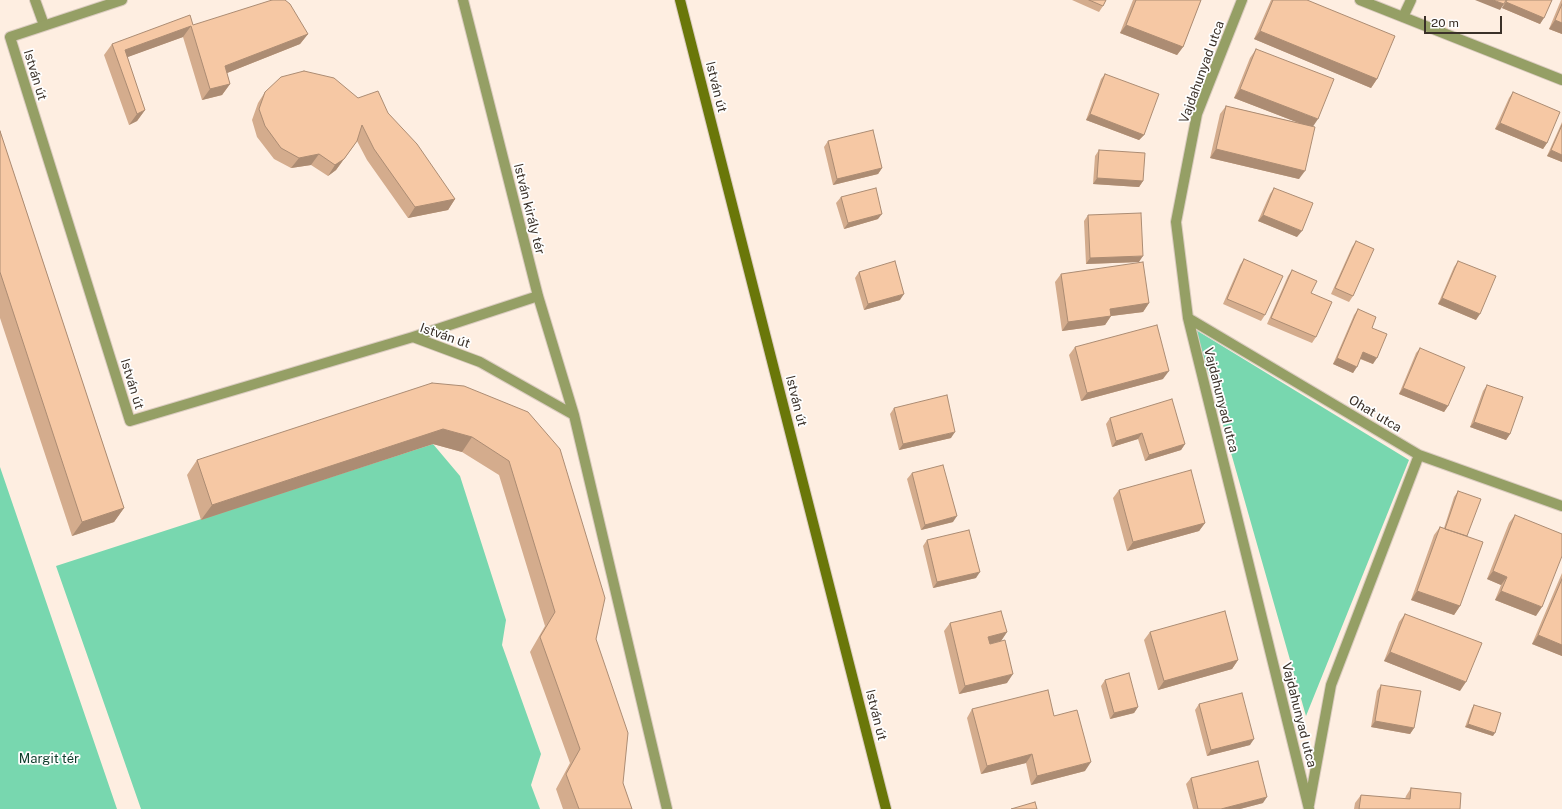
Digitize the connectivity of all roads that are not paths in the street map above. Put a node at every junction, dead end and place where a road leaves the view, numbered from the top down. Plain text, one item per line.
1 (35, 0) edge
2 (463, 0) edge
3 (680, 0) edge
4 (1242, 0) edge
5 (1360, 0) edge
6 (1411, 0) edge
7 (117, 1) edge
8 (1403, 17) junction
9 (44, 25) junction
10 (1562, 80) edge
11 (538, 296) junction
12 (1188, 318) junction
13 (413, 337) junction
14 (574, 415) junction
15 (1419, 455) junction
16 (1562, 506) edge
17 (667, 809) edge
18 (886, 809) edge
19 (1309, 809) edge

1 - 9 street
2 - 11 street, István király tér
3 - 18 street, István út
4 - 12 street, Vajdahunyad utca
5 - 8 street
6 - 8 street
7 - 9 street, István út
8 - 10 street
9 - 13 street, István út
11 - 13 street
11 - 14 street
12 - 15 street, Ohat utca
12 - 19 street, Vajdahunyad utca
13 - 14 street, István út
14 - 17 street
15 - 16 street, Ohat utca
15 - 19 street, Vajdahunyad utca

